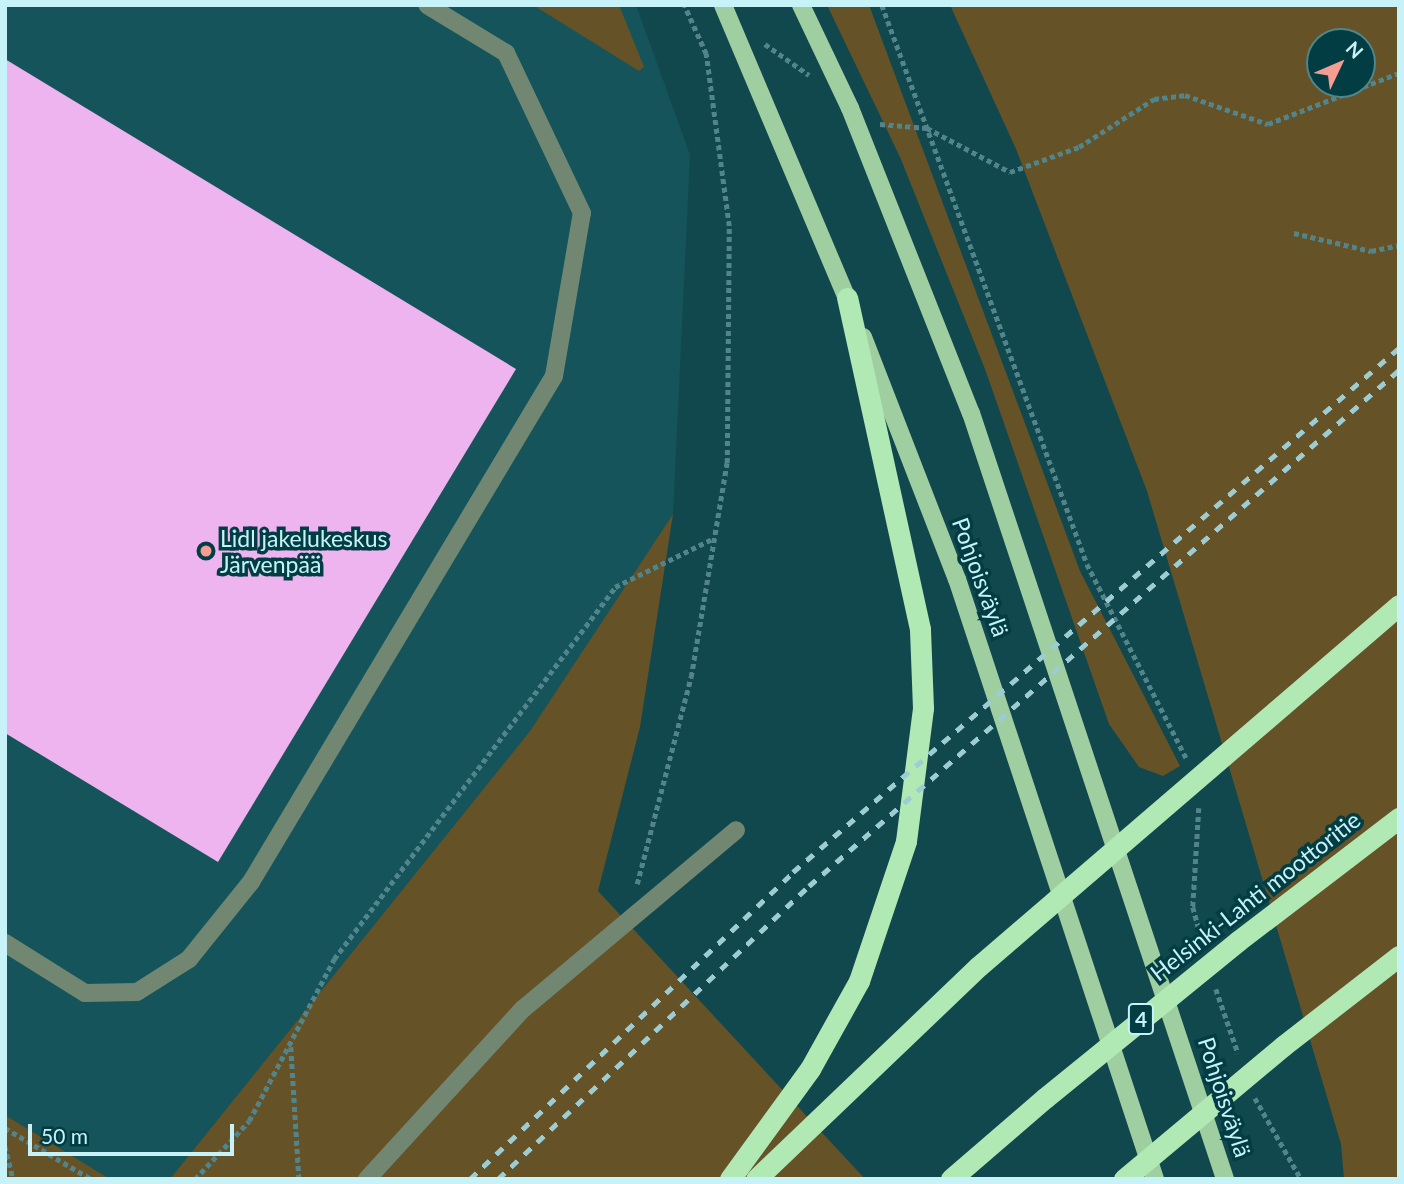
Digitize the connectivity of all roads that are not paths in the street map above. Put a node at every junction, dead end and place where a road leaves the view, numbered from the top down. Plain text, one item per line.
1 (427, 5) edge
2 (723, 5) edge
3 (801, 5) edge
4 (847, 298) junction
5 (1399, 605) edge
6 (1399, 818) edge
7 (736, 830) dead end
8 (1119, 844) junction
9 (1065, 891) junction
10 (5, 943) edge
11 (1399, 956) edge
12 (367, 1179) edge
13 (730, 1179) edge
14 (756, 1179) edge
15 (951, 1179) edge
16 (1124, 1179) edge
17 (1155, 1179) edge
18 (1225, 1179) edge

1 - 10 lane
2 - 4 main road, Pohjoisväylä
3 - 8 main road, Pohjoisväylä
4 - 9 main road, Pohjoisväylä
4 - 13 highway
5 - 8 highway
6 - 15 highway, Helsinki-Lahti moottoritie / 4, bridge
7 - 12 lane
8 - 9 highway
8 - 18 main road, Pohjoisväylä
9 - 14 highway
9 - 17 main road, Pohjoisväylä
11 - 16 highway, bridge

